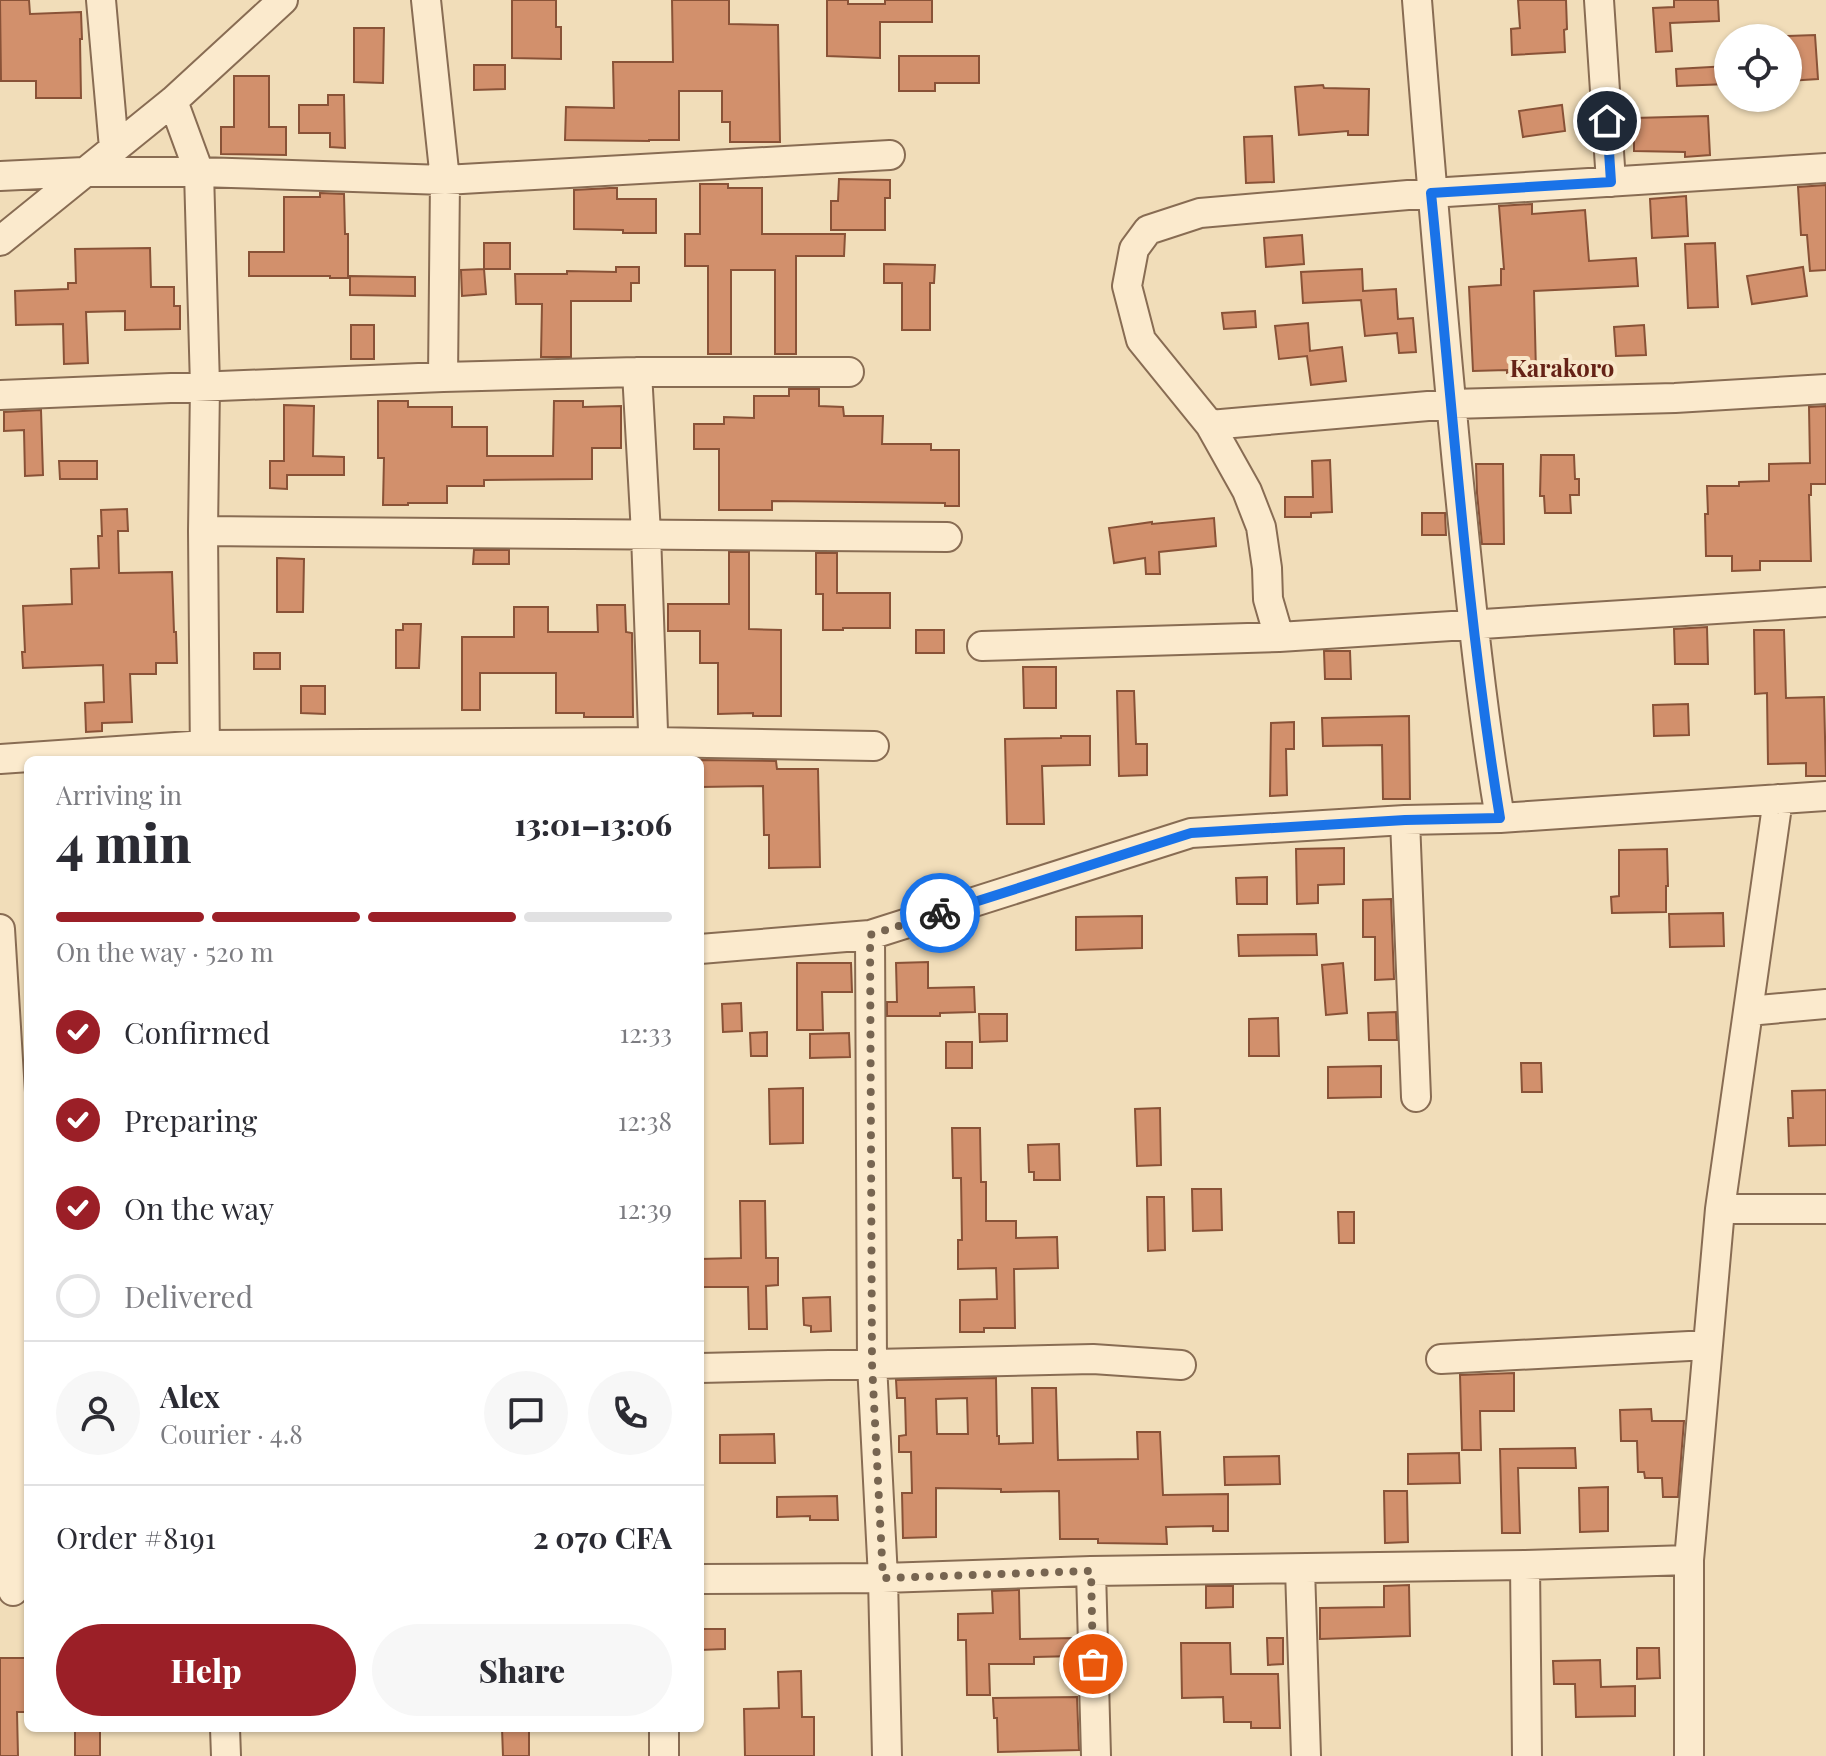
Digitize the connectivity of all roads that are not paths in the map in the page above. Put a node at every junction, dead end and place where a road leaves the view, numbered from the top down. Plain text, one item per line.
1 (101, 0) edge
2 (283, 0) edge
3 (426, 0) edge
4 (1417, 0) edge
5 (1599, 0) edge
6 (173, 101) junction
7 (114, 148) junction
8 (890, 155) dead end
9 (1826, 168) edge
10 (84, 172) junction
11 (199, 172) junction
12 (0, 176) edge
13 (445, 180) junction
14 (1611, 182) junction
15 (1431, 193) junction
16 (0, 241) edge
17 (637, 372) junction
18 (849, 372) dead end
19 (443, 377) junction
20 (205, 386) junction
21 (1826, 389) edge
22 (0, 395) edge
23 (1451, 404) junction
24 (1210, 425) junction
25 (203, 531) junction
26 (646, 534) junction
27 (947, 537) dead end
28 (1826, 602) edge
29 (1473, 624) junction
30 (1279, 637) junction
31 (982, 646) dead end
32 (874, 746) dead end
33 (654, 751) edge
34 (205, 752) edge
35 (88, 756) edge
36 (24, 758) edge
37 (0, 759) edge
38 (1826, 796) edge
39 (1778, 799) junction
40 (1500, 818) junction
41 (1405, 820) junction
42 (0, 933) edge
43 (870, 935) junction
44 (704, 949) edge
45 (1826, 1004) edge
46 (1748, 1011) junction
47 (1416, 1097) dead end
48 (14, 1142) edge
49 (1720, 1209) junction
50 (1826, 1209) edge
51 (1708, 1345) junction
52 (1441, 1359) dead end
53 (872, 1364) junction
54 (1181, 1365) dead end
55 (704, 1368) edge
56 (1689, 1560) junction
57 (1525, 1565) junction
58 (1300, 1569) junction
59 (1091, 1571) junction
60 (883, 1578) junction
61 (704, 1579) edge
62 (14, 1591) edge
63 (225, 1732) edge
64 (664, 1732) edge
65 (226, 1756) edge
66 (664, 1756) edge
67 (887, 1756) edge
68 (1096, 1756) edge
69 (1306, 1756) edge
70 (1527, 1756) edge
71 (1689, 1756) edge

1 - 7 street
2 - 6 street
3 - 13 street
4 - 15 street
5 - 14 street
6 - 7 street
6 - 11 street
7 - 10 street
8 - 13 street
9 - 14 street
10 - 11 street
10 - 12 street
10 - 16 street
11 - 13 street
11 - 20 street
13 - 19 street
14 - 15 street
15 - 23 street
15 - 24 street
17 - 18 street
17 - 19 street
17 - 26 street
19 - 20 street
20 - 22 street
20 - 25 street
21 - 23 street
23 - 24 street
23 - 29 street
24 - 30 street
25 - 26 street
25 - 34 street
26 - 27 street
26 - 33 street
28 - 29 street
29 - 30 street
29 - 40 street
30 - 31 street
32 - 33 street
33 - 34 street
34 - 35 street
36 - 37 street
38 - 39 street
39 - 40 street
39 - 46 street
40 - 41 street
41 - 43 street
41 - 47 street
42 - 48 street
43 - 44 street
43 - 53 street
45 - 46 street
46 - 49 street
48 - 62 street
49 - 50 street
49 - 51 street
51 - 52 street
51 - 56 street
53 - 54 street
53 - 55 street
53 - 60 street
56 - 57 street
56 - 71 street
57 - 58 street
57 - 70 street
58 - 59 street
58 - 69 street
59 - 60 street
59 - 68 street
60 - 61 street
60 - 67 street
63 - 65 street
64 - 66 street

